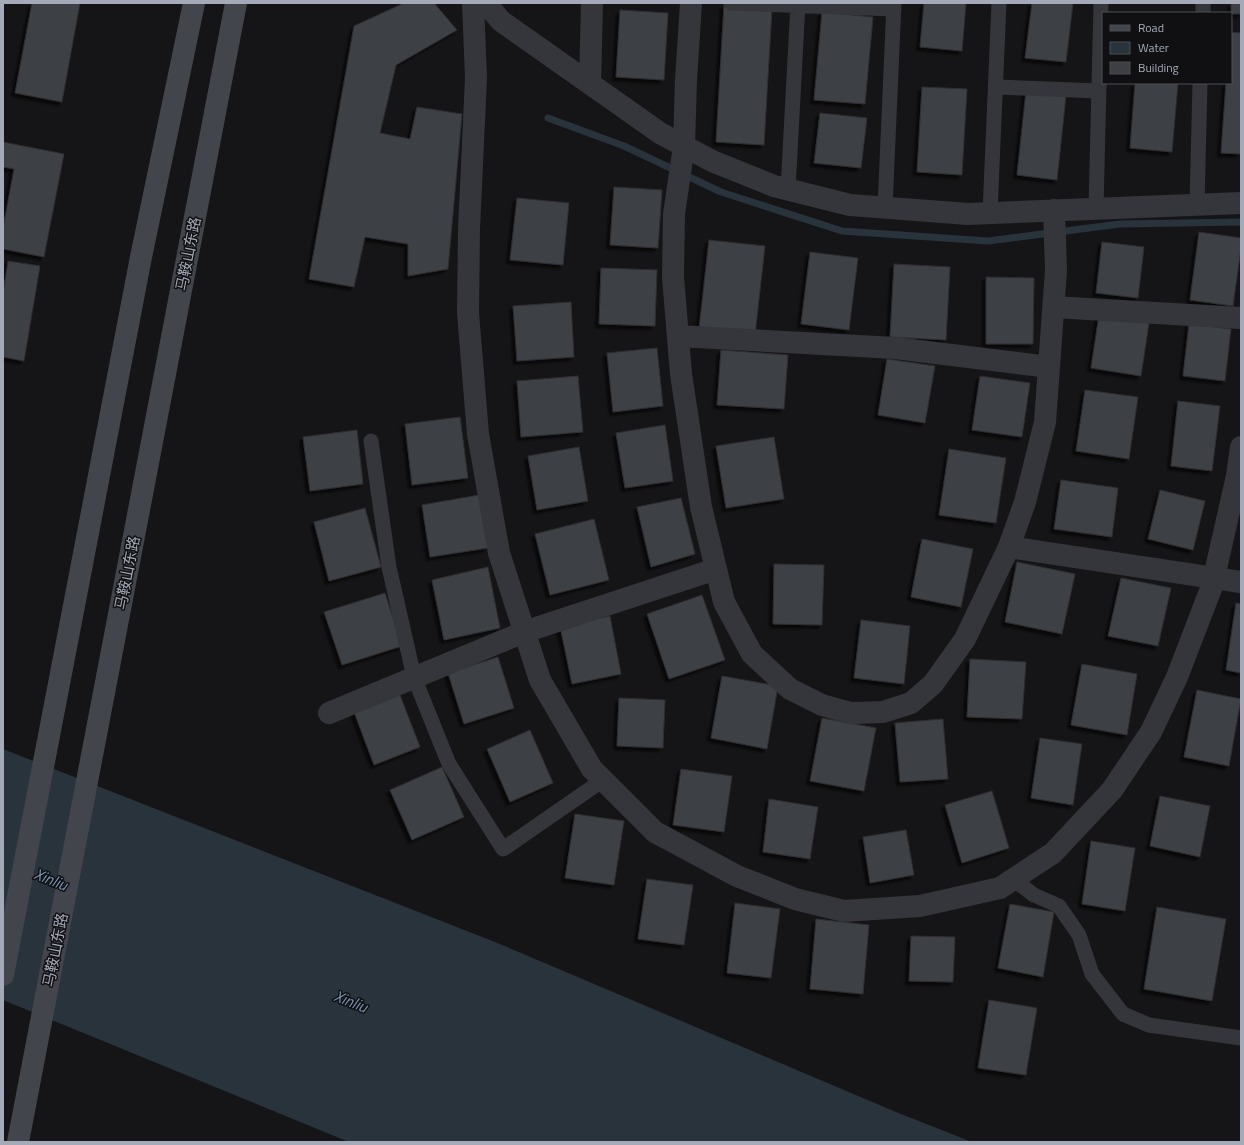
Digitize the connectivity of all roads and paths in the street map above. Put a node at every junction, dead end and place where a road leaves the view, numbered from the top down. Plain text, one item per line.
1 (194, 3) edge
2 (236, 3) edge
3 (473, 3) edge
4 (486, 3) edge
5 (592, 3) edge
6 (691, 3) edge
7 (731, 3) edge
8 (999, 3) edge
9 (1101, 3) edge
10 (798, 4) edge
11 (894, 6) edge
12 (590, 84) junction
13 (1200, 84) edge
14 (996, 87) junction
15 (1099, 91) junction
16 (684, 151) junction
17 (788, 190) junction
18 (1241, 203) edge
19 (1197, 204) junction
20 (885, 208) junction
21 (1096, 208) junction
22 (990, 212) junction
23 (1054, 213) junction
24 (1054, 307) junction
25 (1241, 318) edge
26 (678, 336) junction
27 (1049, 367) junction
28 (371, 441) dead end
29 (1241, 447) edge
30 (1009, 547) junction
31 (716, 569) junction
32 (1214, 578) junction
33 (1241, 582) edge
34 (524, 632) junction
35 (414, 677) junction
36 (329, 713) dead end
37 (603, 780) junction
38 (1014, 879) junction
39 (3, 975) edge
40 (1241, 1038) edge
41 (18, 1142) edge

1 - 39 main road
2 - 41 main road, 马鞍山东路
3 - 34 street
4 - 12 street
5 - 12 street
6 - 16 street
7 - 10 lane
8 - 14 lane
9 - 15 lane
10 - 11 lane
10 - 17 lane
11 - 20 lane
12 - 16 street
13 - 19 lane
14 - 15 lane
14 - 22 lane
15 - 21 lane
16 - 17 street
16 - 26 street
17 - 20 street
18 - 19 street
19 - 21 street
20 - 22 street
21 - 23 street
22 - 23 street
23 - 24 street
24 - 25 street
24 - 27 street
26 - 27 street
26 - 31 street
27 - 30 street
28 - 35 lane
29 - 32 street
30 - 31 street
30 - 32 street
31 - 34 street
32 - 33 street
32 - 38 street
34 - 35 street
34 - 37 street
35 - 36 street
35 - 37 lane
37 - 38 street
38 - 40 lane

